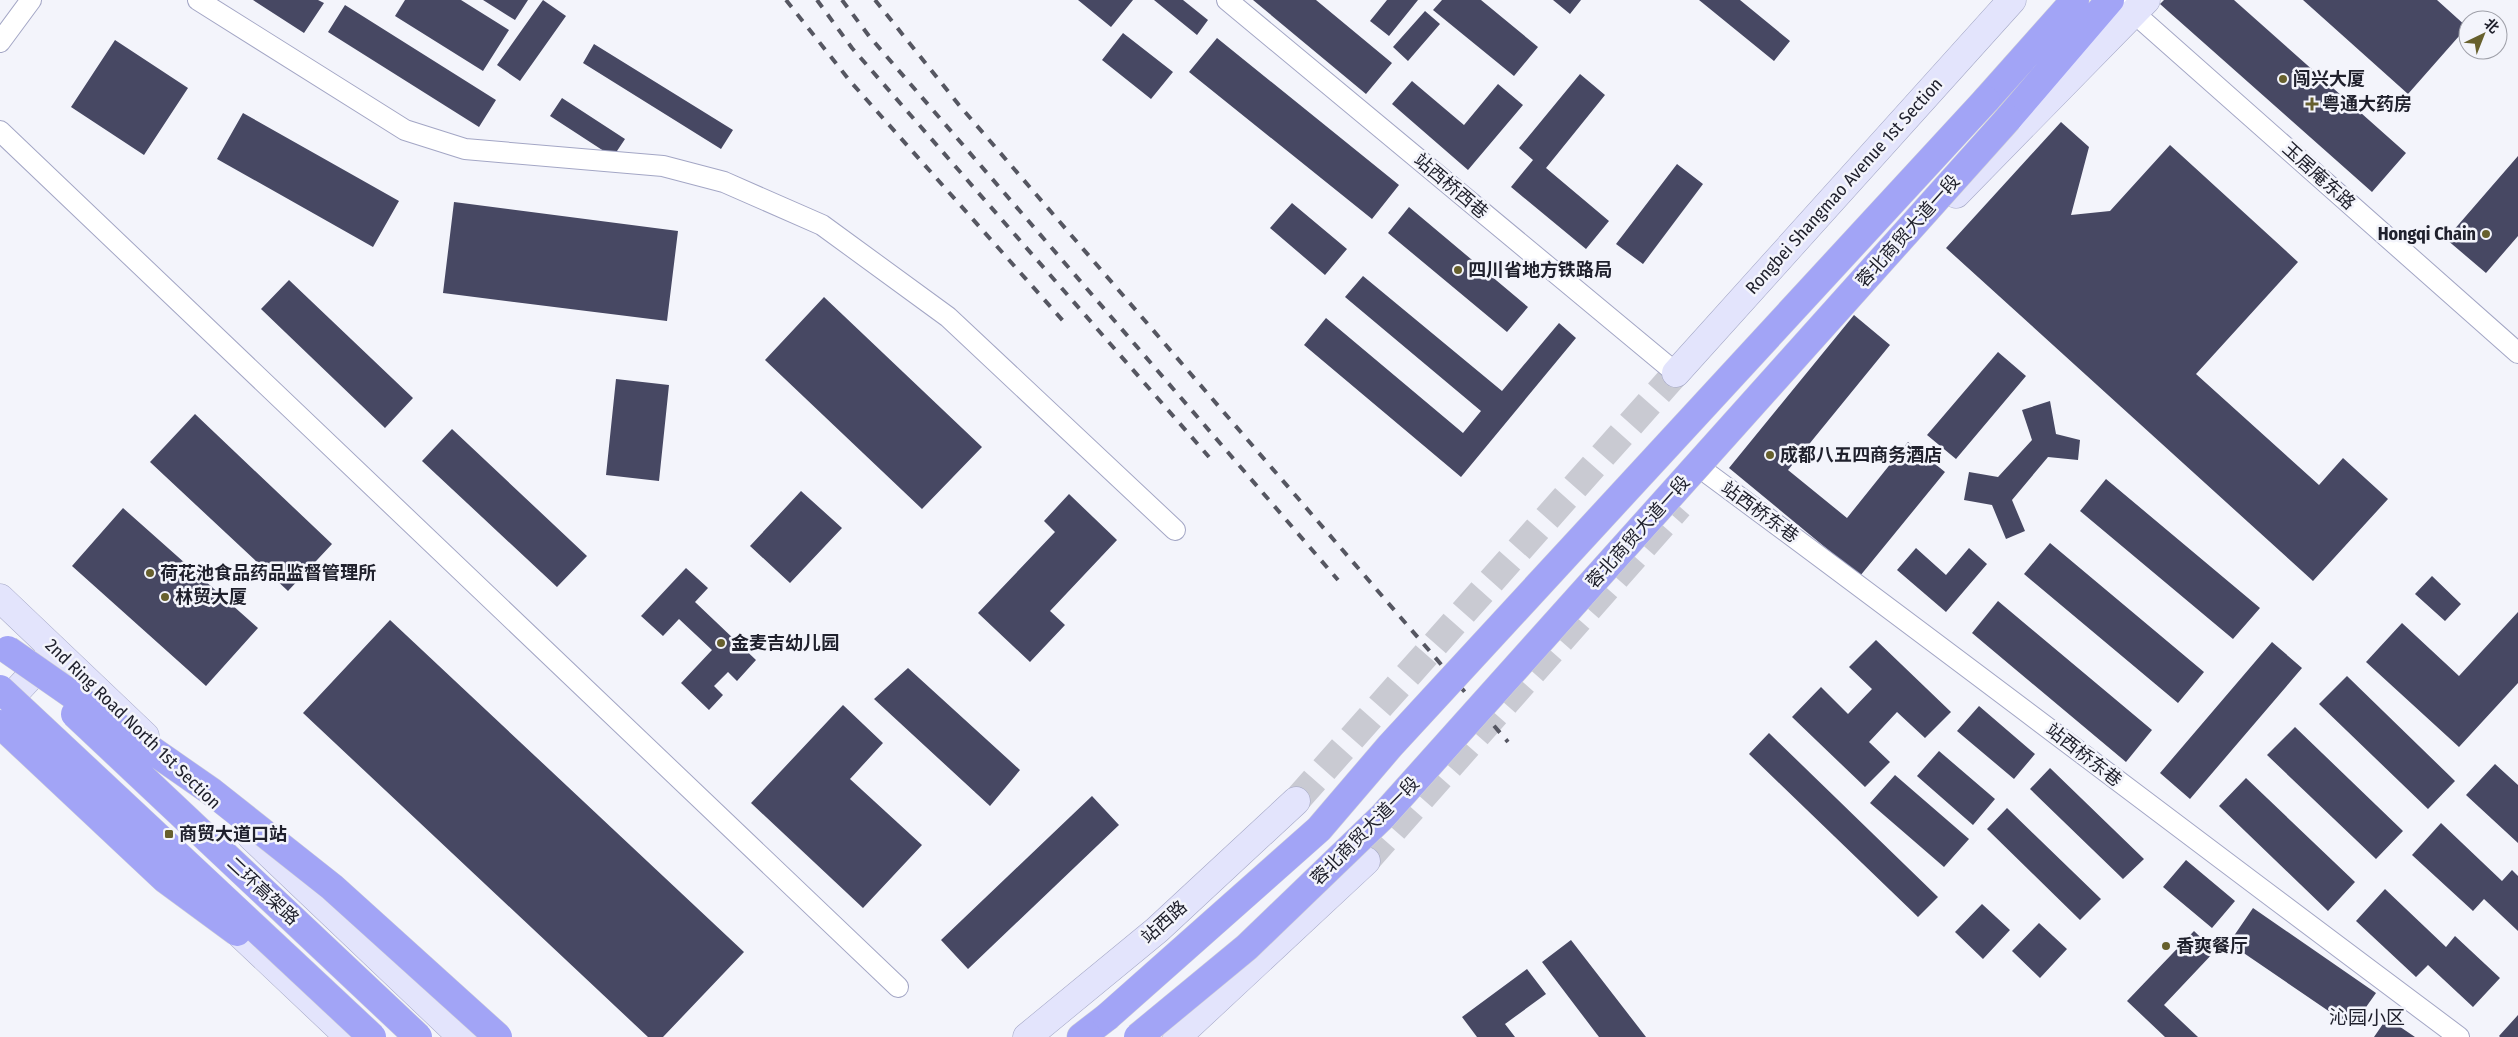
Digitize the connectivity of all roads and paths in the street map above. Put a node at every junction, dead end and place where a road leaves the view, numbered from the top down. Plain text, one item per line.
1 (31, 0) edge
2 (198, 0) edge
3 (1227, 0) edge
4 (2012, 0) edge
5 (2075, 0) edge
6 (2110, 0) edge
7 (2133, 4) edge
8 (0, 42) edge
9 (0, 131) edge
10 (2518, 353) edge
11 (1676, 373) joint
12 (1707, 473) joint
13 (1175, 530) dead end
14 (0, 598) edge
15 (3, 645) edge
16 (55, 650) junction
17 (0, 689) edge
18 (0, 708) edge
19 (0, 724) edge
20 (1296, 801) tunnel mouth
21 (1366, 861) tunnel mouth
22 (898, 987) dead end
23 (333, 1001) junction
24 (364, 1035) edge
25 (418, 1037) edge
26 (462, 1037) edge
27 (498, 1037) edge
28 (1027, 1037) edge
29 (1081, 1037) edge
30 (1138, 1037) edge
31 (1177, 1037) edge
32 (2459, 1037) edge

1 - 8 street
2 - 13 street
3 - 11 street, 站西桥西巷
4 - 11 main road, Rongbei Shangmao Avenue 1st Section
5 - 29 highway, bridge
6 - 30 highway, 蓉北商贸大道一段, bridge
7 - 10 street, 玉居庵东路
7 - 12 main road, 蓉北商贸大道一段
9 - 22 street
12 - 32 street, 站西桥东巷
14 - 16 main road, 2nd Ring Road North 1st Section
15 - 25 highway, 二环高架路, bridge
15 - 27 highway, bridge
16 - 18 main road
16 - 26 main road, 2nd Ring Road North 1st Section
17 - 23 highway, 二环高架路, bridge
18 - 24 main road
19 - 23 highway, bridge
20 - 28 main road, 站西路
21 - 31 main road
23 - 24 highway, 二环高架路, bridge

